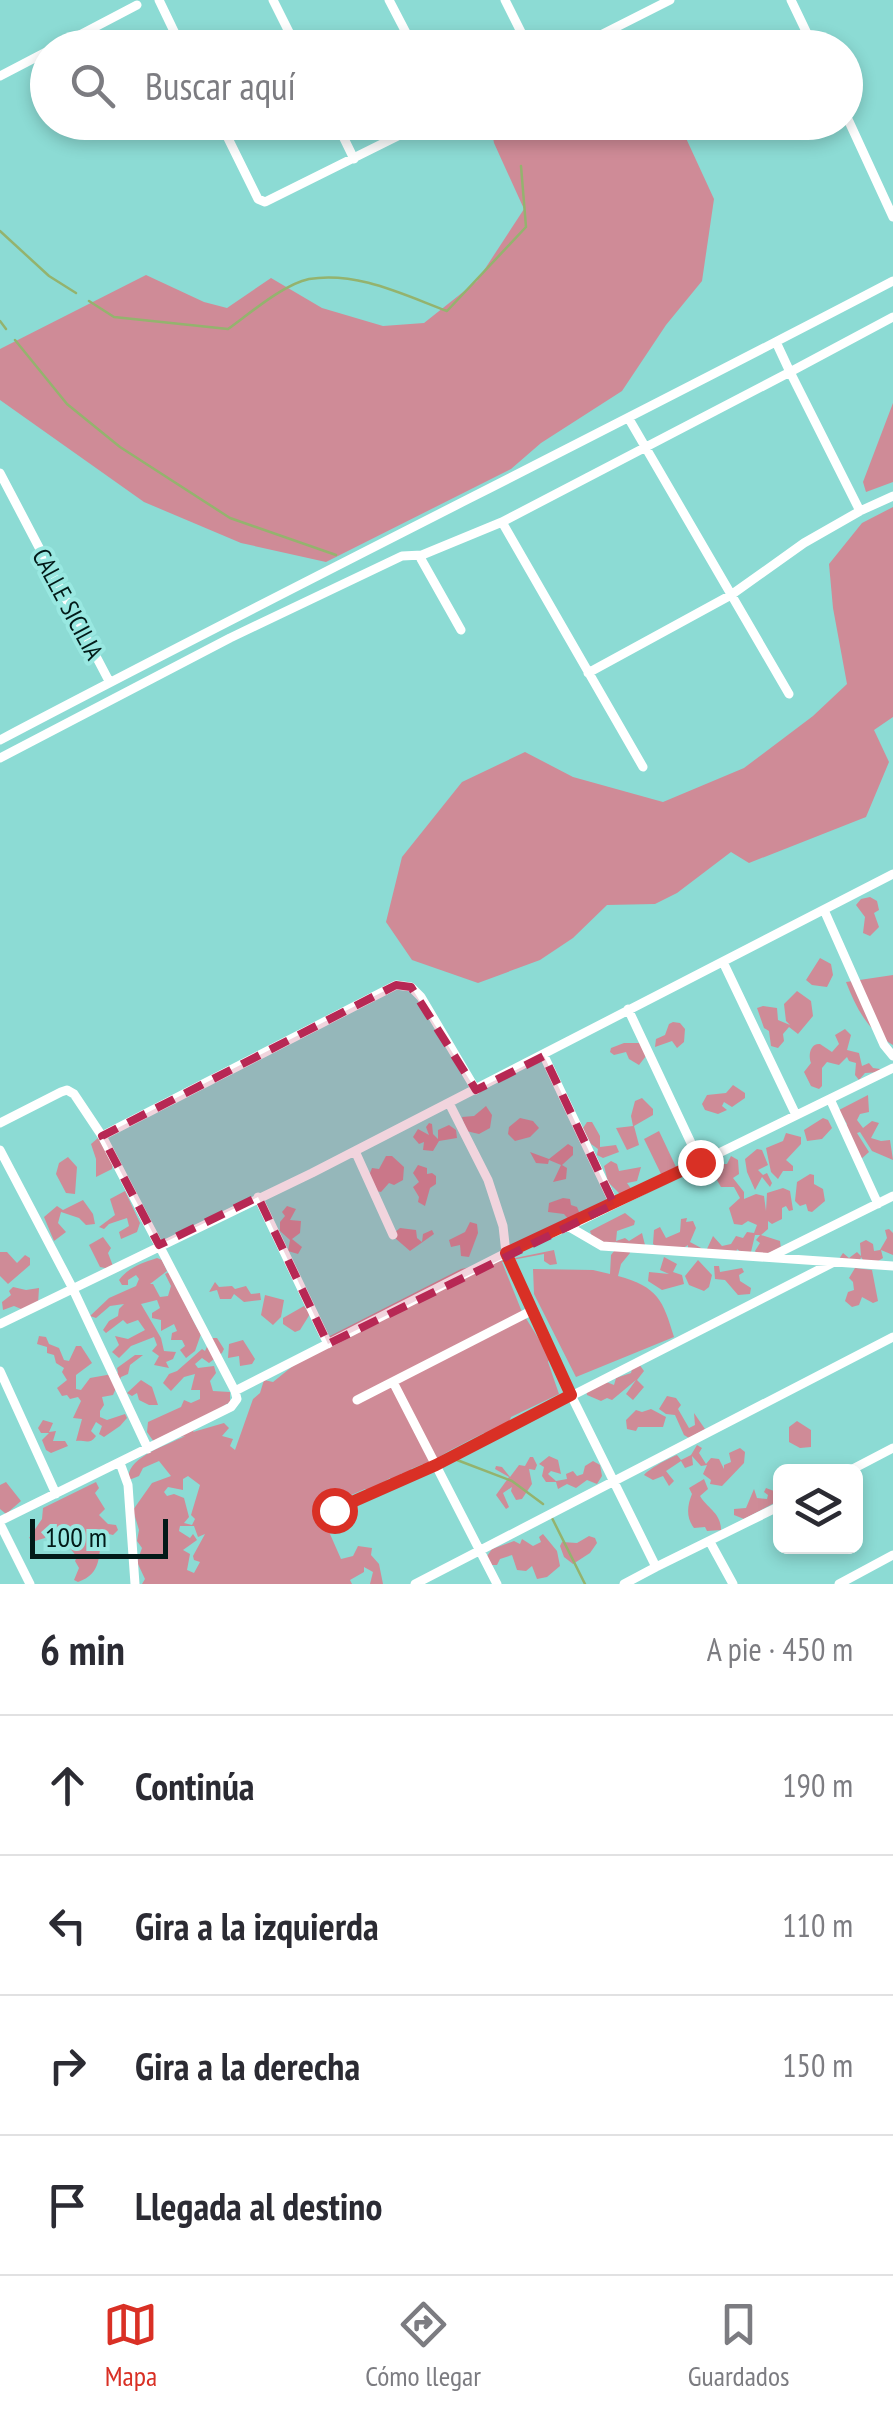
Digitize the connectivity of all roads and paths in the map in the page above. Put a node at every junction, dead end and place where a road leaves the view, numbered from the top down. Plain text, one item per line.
1 (158, 0) edge
2 (273, 0) edge
3 (390, 0) edge
4 (505, 0) edge
5 (670, 0) edge
6 (792, 0) edge
7 (137, 5) dead end
8 (89, 30) edge
9 (173, 30) edge
10 (289, 30) edge
11 (405, 30) edge
12 (519, 30) edge
13 (611, 30) edge
14 (806, 30) edge
15 (30, 60) edge
16 (0, 76) edge
17 (229, 140) edge
18 (345, 140) edge
19 (390, 140) edge
20 (858, 140) edge
21 (354, 158) junction
22 (893, 217) edge
23 (893, 280) edge
24 (893, 318) edge
25 (776, 342) junction
26 (790, 372) junction
27 (629, 419) junction
28 (644, 445) junction
29 (0, 473) edge
30 (893, 496) edge
31 (860, 511) junction
32 (502, 522) junction
33 (422, 556) junction
34 (731, 594) junction
35 (461, 630) dead end
36 (588, 673) junction
37 (120, 675) junction
38 (108, 681) junction
39 (130, 692) junction
40 (789, 694) dead end
41 (0, 740) edge
42 (0, 758) edge
43 (643, 768) dead end
44 (893, 874) edge
45 (824, 910) junction
46 (723, 962) junction
47 (628, 1009) junction
48 (544, 1056) junction
49 (893, 1056) edge
50 (893, 1068) edge
51 (476, 1090) junction
52 (830, 1098) junction
53 (450, 1103) junction
54 (796, 1115) junction
55 (0, 1123) edge
56 (102, 1136) junction
57 (0, 1150) edge
58 (355, 1151) junction
59 (700, 1162) junction
60 (893, 1196) edge
61 (258, 1198) junction
62 (614, 1204) junction
63 (878, 1204) junction
64 (566, 1226) junction
65 (393, 1235) dead end
66 (159, 1245) junction
67 (506, 1253) junction
68 (768, 1258) junction
69 (834, 1262) junction
70 (890, 1265) edge
71 (72, 1287) junction
72 (532, 1310) junction
73 (0, 1324) edge
74 (893, 1337) edge
75 (328, 1344) junction
76 (0, 1370) edge
77 (393, 1382) junction
78 (235, 1391) junction
79 (571, 1395) junction
80 (357, 1400) dead end
81 (893, 1448) edge
82 (148, 1449) junction
83 (120, 1463) junction
84 (862, 1464) edge
85 (436, 1465) junction
86 (614, 1479) junction
87 (56, 1494) junction
88 (334, 1510) dead end
89 (773, 1510) edge
90 (0, 1522) edge
91 (710, 1542) junction
92 (480, 1550) junction
93 (893, 1554) edge
94 (656, 1567) junction
95 (30, 1584) edge
96 (135, 1584) edge
97 (416, 1584) edge
98 (497, 1584) edge
99 (624, 1584) edge
100 (733, 1584) edge
101 (839, 1584) edge

1 - 9 street
2 - 10 street
3 - 11 street
4 - 12 street
5 - 13 street
6 - 14 street
7 - 8 street
15 - 16 street
17 - 21 street
18 - 21 street
19 - 21 street
20 - 22 street
23 - 25 street
24 - 26 street
25 - 26 street
25 - 27 street
26 - 28 street
26 - 31 street
27 - 28 street
27 - 37 street
28 - 32 street
28 - 34 street
29 - 38 street, CALLE SICILIA
30 - 31 street
31 - 34 street
32 - 33 street
32 - 36 street
33 - 35 street
33 - 39 street
34 - 36 street
34 - 40 street
36 - 43 street
37 - 38 street
37 - 39 street
38 - 41 street
39 - 42 street
44 - 45 street
45 - 46 street
45 - 49 street
46 - 47 street
46 - 54 street
47 - 48 street
47 - 59 street
48 - 51 street
48 - 62 street
50 - 52 street
51 - 53 street
51 - 56 street
52 - 54 street
52 - 63 street
53 - 58 street
53 - 67 street
54 - 59 street
55 - 56 street
56 - 66 street
57 - 71 street
58 - 61 street
58 - 65 street
59 - 62 street
60 - 63 street
61 - 66 street
61 - 75 street
62 - 64 street
63 - 68 street
64 - 67 street
64 - 68 street
66 - 71 street
66 - 78 street
67 - 72 street
67 - 75 street
68 - 69 street
69 - 70 street
69 - 79 street
71 - 73 street
71 - 82 street
72 - 77 street
72 - 79 street
74 - 86 street
75 - 78 street
76 - 87 street
77 - 80 street
77 - 85 street
78 - 82 street
79 - 85 street
79 - 86 street
81 - 84 street
82 - 83 street
83 - 87 street
83 - 96 street
85 - 88 street
85 - 92 street
86 - 92 street
86 - 94 street
87 - 90 street
89 - 91 street
90 - 95 street
91 - 94 street
91 - 100 street
92 - 97 street
92 - 98 street
93 - 101 street
94 - 99 street

